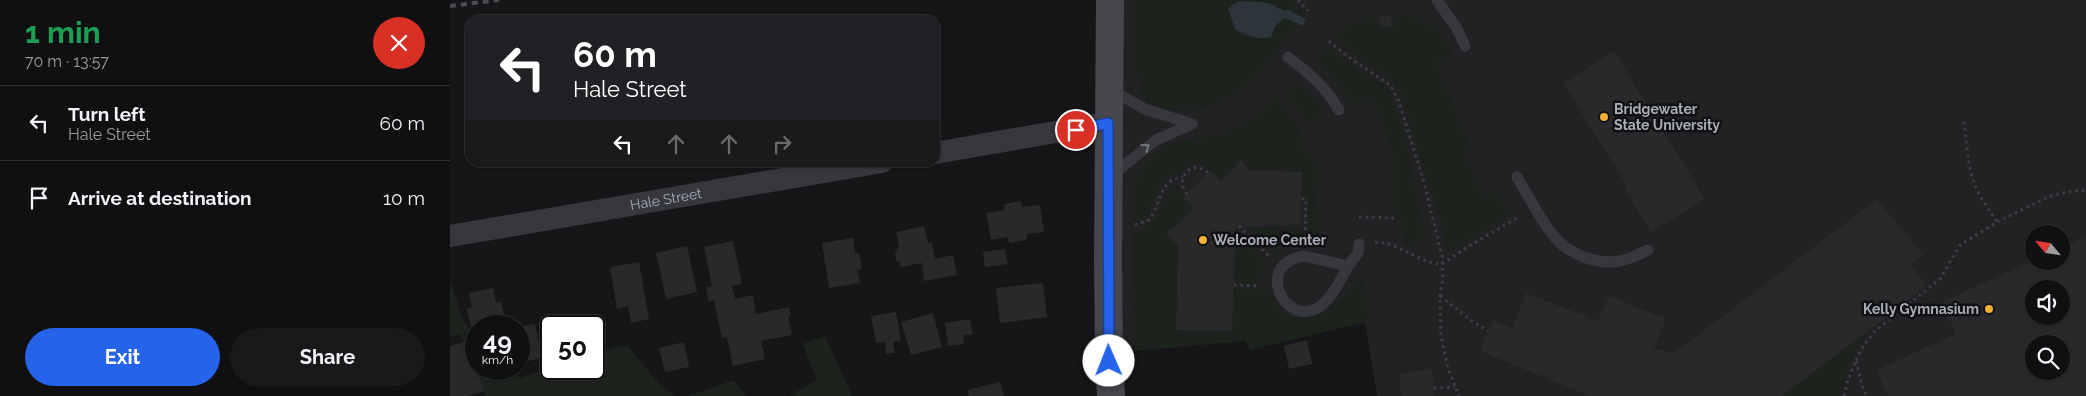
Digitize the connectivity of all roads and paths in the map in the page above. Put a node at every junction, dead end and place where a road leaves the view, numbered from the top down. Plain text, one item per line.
1 (1110, 0) edge
2 (1298, 0) edge
3 (1437, 0) edge
4 (1308, 11) dead end
5 (1330, 41) dead end
6 (1465, 46) dead end
7 (1288, 57) dead end
8 (1108, 88) junction
9 (1339, 110) dead end
10 (1964, 122) dead end
11 (1108, 123) junction
12 (940, 153) edge
13 (853, 167) edge
14 (1208, 173) dead end
15 (1183, 177) junction
16 (1517, 177) dead end
17 (1108, 178) junction
18 (2086, 190) edge
19 (1187, 194) dead end
20 (1302, 199) dead end
21 (1359, 217) dead end
22 (1397, 218) dead end
23 (1518, 218) dead end
24 (1997, 222) junction
25 (1239, 226) dead end
26 (1129, 227) dead end
27 (450, 236) edge
28 (1375, 242) dead end
29 (1359, 244) dead end
30 (1305, 247) dead end
31 (1648, 250) dead end
32 (1274, 261) dead end
33 (1442, 264) junction
34 (1348, 266) junction
35 (1234, 285) dead end
36 (1266, 287) dead end
37 (1440, 295) junction
38 (1488, 331) dead end
39 (1856, 360) junction
40 (1456, 387) junction
41 (1434, 388) dead end
42 (1112, 396) edge
43 (1459, 396) edge
44 (1844, 396) edge
45 (1867, 396) edge

1 - 8 main road
2 - 4 path
3 - 6 lane
5 - 33 path
7 - 9 lane
8 - 11 main road
17 -> 8 lane
10 - 24 path
11 - 12 street
11 - 17 main road
13 - 27 street, Hale Street
14 - 15 path
15 - 19 path
15 - 26 path
16 - 31 lane
17 - 42 main road
18 - 24 path
20 - 30 path
21 - 22 path
23 - 33 path
24 - 39 path
25 - 32 path
28 - 33 path
29 - 34 lane
33 - 37 path
34 - 34 lane
35 - 36 path
37 - 38 path
37 - 40 path
39 - 44 path
39 - 45 path
40 - 41 path
40 - 43 path

